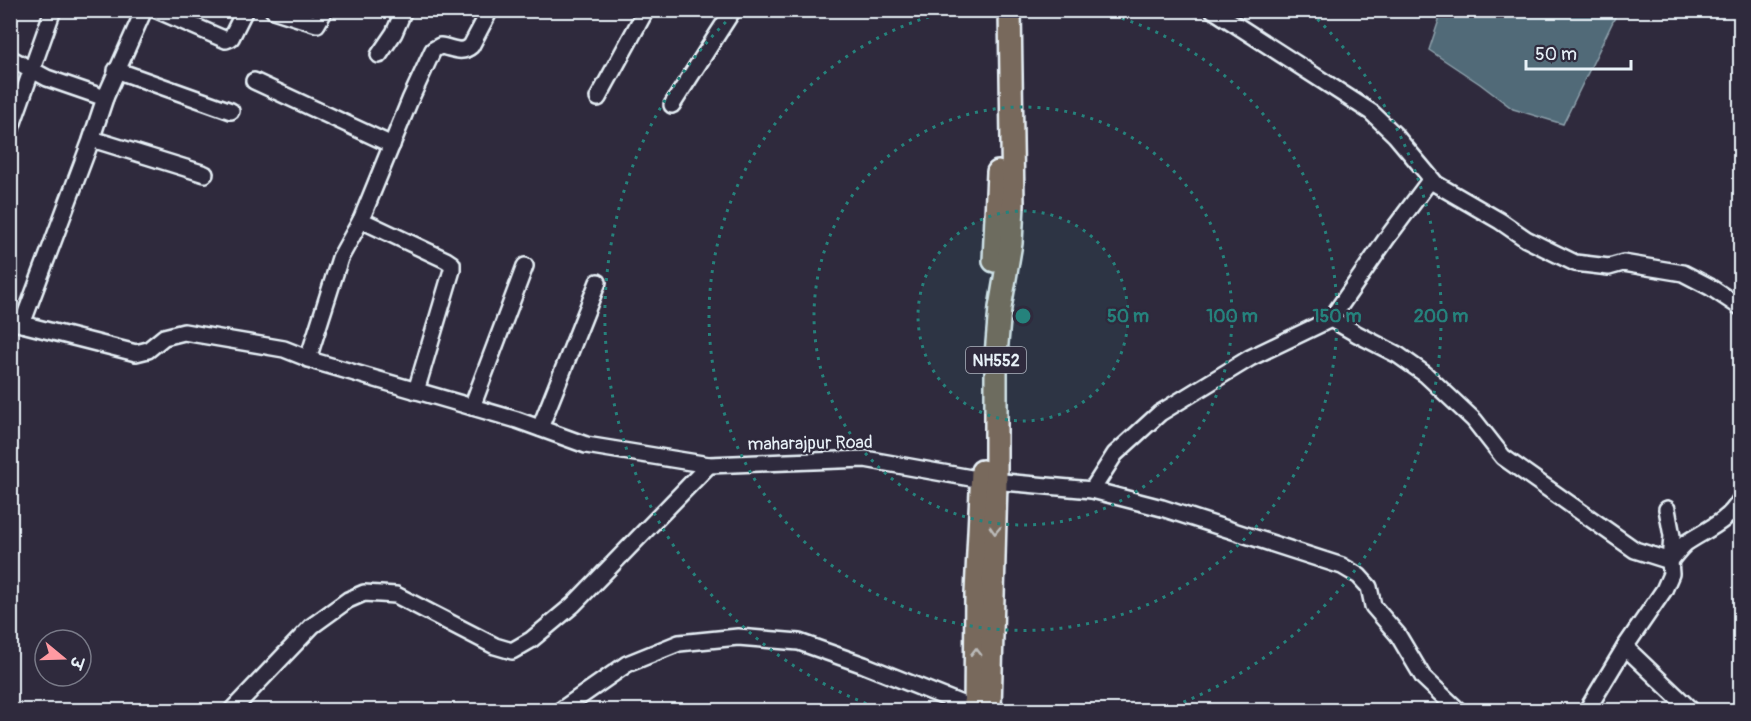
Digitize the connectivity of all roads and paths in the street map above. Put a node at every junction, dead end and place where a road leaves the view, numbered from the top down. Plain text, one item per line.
1 (53, 10) edge
2 (144, 10) edge
3 (157, 10) edge
4 (245, 10) edge
5 (273, 10) edge
6 (325, 10) edge
7 (404, 10) edge
8 (490, 10) edge
9 (646, 10) edge
10 (733, 10) edge
11 (996, 10) edge
12 (1010, 10) edge
13 (1213, 10) edge
14 (379, 55) dead end
15 (10, 58) edge
16 (32, 68) junction
17 (116, 70) junction
18 (254, 81) dead end
19 (105, 98) junction
20 (598, 98) dead end
21 (672, 105) dead end
22 (231, 111) dead end
23 (10, 131) edge
24 (92, 139) junction
25 (392, 145) junction
26 (205, 174) dead end
27 (1431, 179) junction
28 (361, 220) junction
29 (525, 266) dead end
30 (598, 282) dead end
31 (1740, 307) edge
32 (1331, 319) junction
33 (16, 323) edge
34 (308, 359) junction
35 (416, 391) junction
36 (472, 407) junction
37 (540, 428) junction
38 (709, 465) junction
39 (989, 480) junction
40 (1092, 490) junction
41 (1740, 500) edge
42 (1667, 509) dead end
43 (1670, 561) junction
44 (1625, 647) junction
45 (976, 710) edge
46 (232, 711) edge
47 (561, 711) edge
48 (990, 711) edge
49 (1458, 711) edge
50 (1587, 711) edge
51 (1691, 711) edge

1 - 16 street
2 - 17 street
3 - 4 street
5 - 6 street
7 - 14 street
8 - 25 street
9 - 20 street
10 - 21 street
11 - 39 highway, NH552
12 - 39 highway, NH552
13 - 27 street
15 - 16 street
16 - 19 street
16 - 23 street
17 - 19 street
17 - 22 street
18 - 25 street
19 - 24 street
24 - 26 street
24 - 33 street
25 - 28 street
27 - 31 street
27 - 32 street
28 - 34 street
28 - 35 street
29 - 36 street
30 - 37 street
32 - 40 street
32 - 43 street
33 - 34 street, maharajpur Road
34 - 35 street, maharajpur Road
35 - 36 street, maharajpur Road
36 - 37 street, maharajpur Road
37 - 38 street, maharajpur Road
38 - 39 street, maharajpur Road
38 - 46 street
39 - 40 street, maharajpur Road
45 -> 39 highway, NH552
39 -> 48 highway, NH552
40 - 49 street, maharajpur Road
41 - 43 street
42 - 43 street
43 - 44 street
44 - 50 street
44 - 51 street
45 - 47 street

